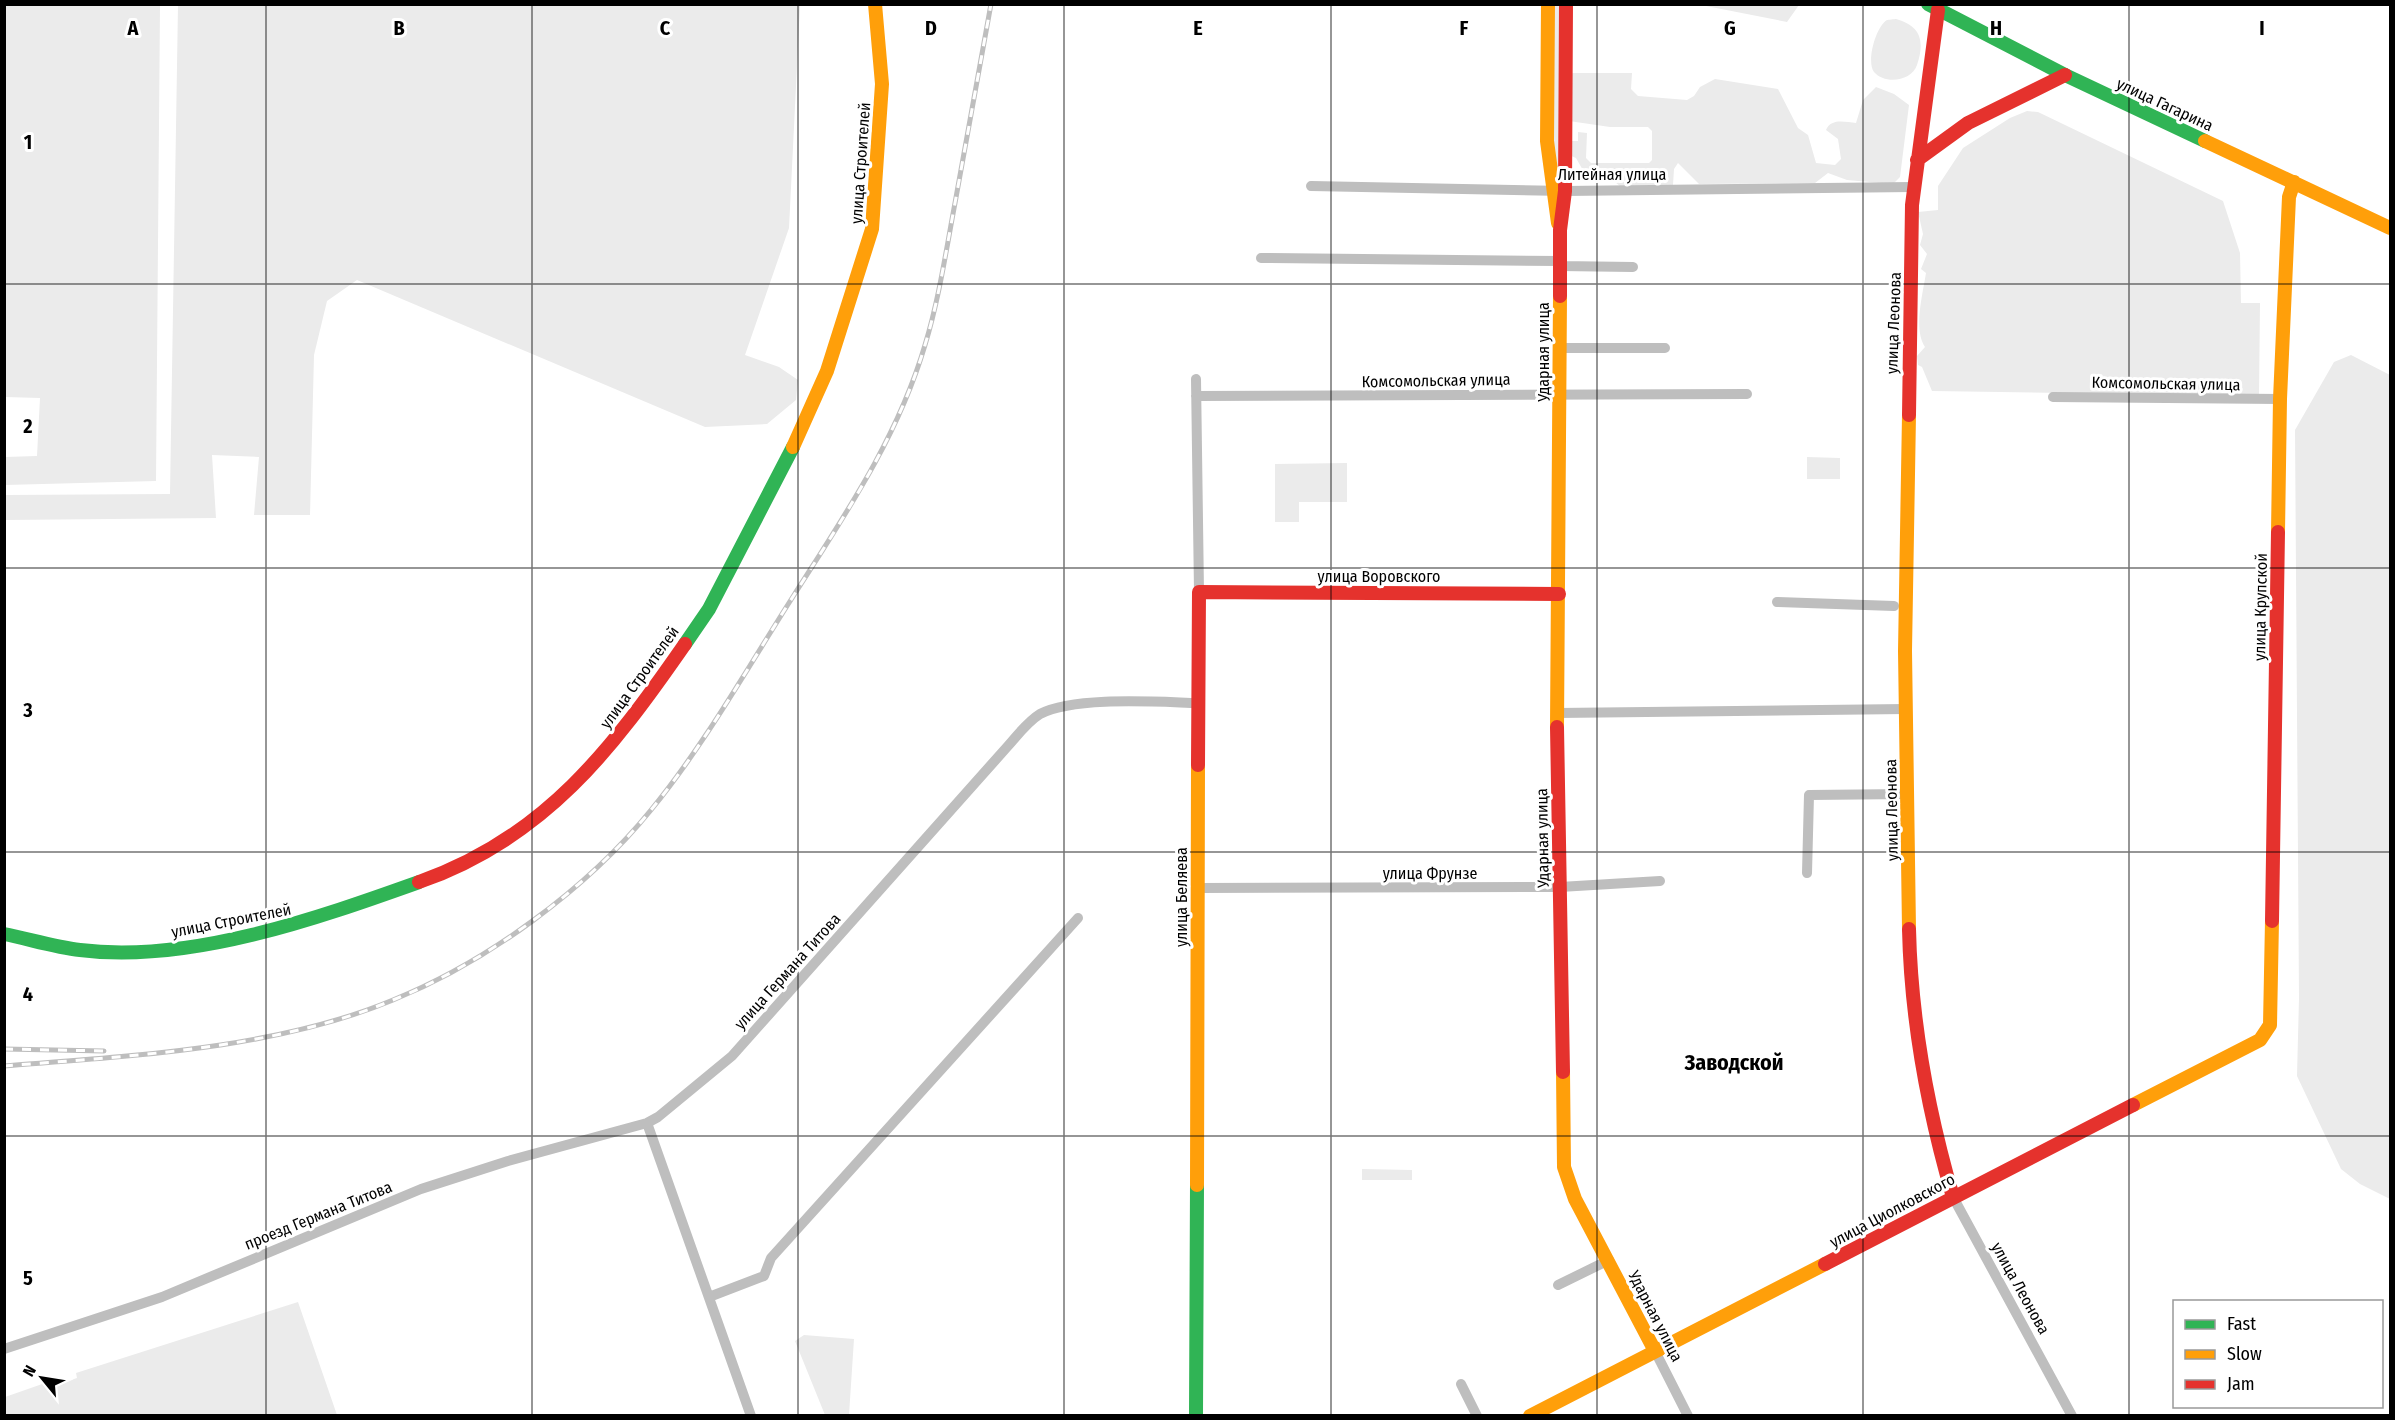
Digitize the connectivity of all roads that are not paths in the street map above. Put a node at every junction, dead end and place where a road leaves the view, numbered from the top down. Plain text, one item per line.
1 (875, 4) edge
2 (1548, 4) edge
3 (1566, 4) edge
4 (1934, 6) edge
5 (2065, 75) junction
6 (1916, 164) junction
7 (2294, 182) junction
8 (1311, 186) dead end
9 (1913, 187) junction
10 (1550, 188) junction
11 (1565, 191) junction
12 (2391, 228) edge
13 (1560, 230) junction
14 (1261, 258) dead end
15 (1560, 263) junction
16 (1633, 267) dead end
17 (1560, 348) junction
18 (1665, 348) dead end
19 (1196, 379) dead end
20 (1560, 393) junction
21 (1748, 394) dead end
22 (1196, 396) junction
23 (2053, 397) dead end
24 (2280, 399) junction
25 (1199, 592) junction
26 (1559, 594) junction
27 (1777, 602) dead end
28 (1894, 606) dead end
29 (1198, 703) junction
30 (1906, 710) junction
31 (1557, 713) junction
32 (1907, 794) junction
33 (1808, 873) dead end
34 (1660, 881) dead end
35 (1560, 887) junction
36 (1199, 888) junction
37 (1078, 918) dead end
38 (4, 934) edge
39 (2267, 1032) joint
40 (647, 1124) junction
41 (1953, 1197) junction
42 (1609, 1260) junction
43 (1558, 1285) dead end
44 (709, 1297) junction
45 (4, 1349) edge
46 (1655, 1351) junction
47 (1461, 1384) dead end
48 (751, 1416) edge
49 (1196, 1416) edge
50 (1477, 1416) edge
51 (1530, 1416) edge
52 (1688, 1416) edge
53 (2072, 1416) edge

1 - 38 main road, улица Строителей
2 - 10 main road, Ударная улица
3 - 11 main road, Ударная улица
4 - 5 main road, улица Гагарина
4 - 6 main road, улица Леонова
5 - 6 main road
5 - 7 main road, улица Гагарина
6 - 9 main road, улица Леонова
7 - 12 main road, улица Гагарина
7 - 24 main road, улица Крупской
8 - 10 street, Литейная улица
9 - 11 street, Литейная улица
9 - 30 main road, улица Леонова
10 - 11 street, Литейная улица
10 - 13 main road, Ударная улица
11 - 13 main road, Ударная улица
13 - 15 main road, Ударная улица
14 - 15 street
15 - 16 street
15 - 17 main road, Ударная улица
17 - 18 street
17 - 20 main road, Ударная улица
19 - 22 street, улица Беляева
20 - 21 street, Комсомольская улица
20 - 22 street, Комсомольская улица
20 - 26 main road, Ударная улица
22 - 25 street, улица Беляева
23 - 24 street, Комсомольская улица
24 - 39 main road, улица Крупской
25 - 26 main road, улица Воровского
25 - 29 main road, улица Беляева
26 - 31 main road, Ударная улица
27 - 28 street
29 - 36 main road, улица Беляева
29 - 40 street, улица Германа Титова
30 - 31 street
30 - 32 main road, улица Леонова
31 - 35 main road, Ударная улица
32 - 33 street
32 - 41 main road, улица Леонова
34 - 35 street, улица Фрунзе
35 - 36 street, улица Фрунзе
35 - 42 main road, Ударная улица
36 - 49 main road, улица Беляева
37 - 44 street
39 - 41 main road, улица Циолковского
40 - 44 street
40 - 45 street, проезд Германа Титова
41 - 46 main road, улица Циолковского
41 - 53 street, улица Леонова
42 - 43 street
42 - 46 main road, Ударная улица
44 - 48 street
46 - 51 main road, улица Циолковского
46 - 52 street, Ударная улица
47 - 50 street

